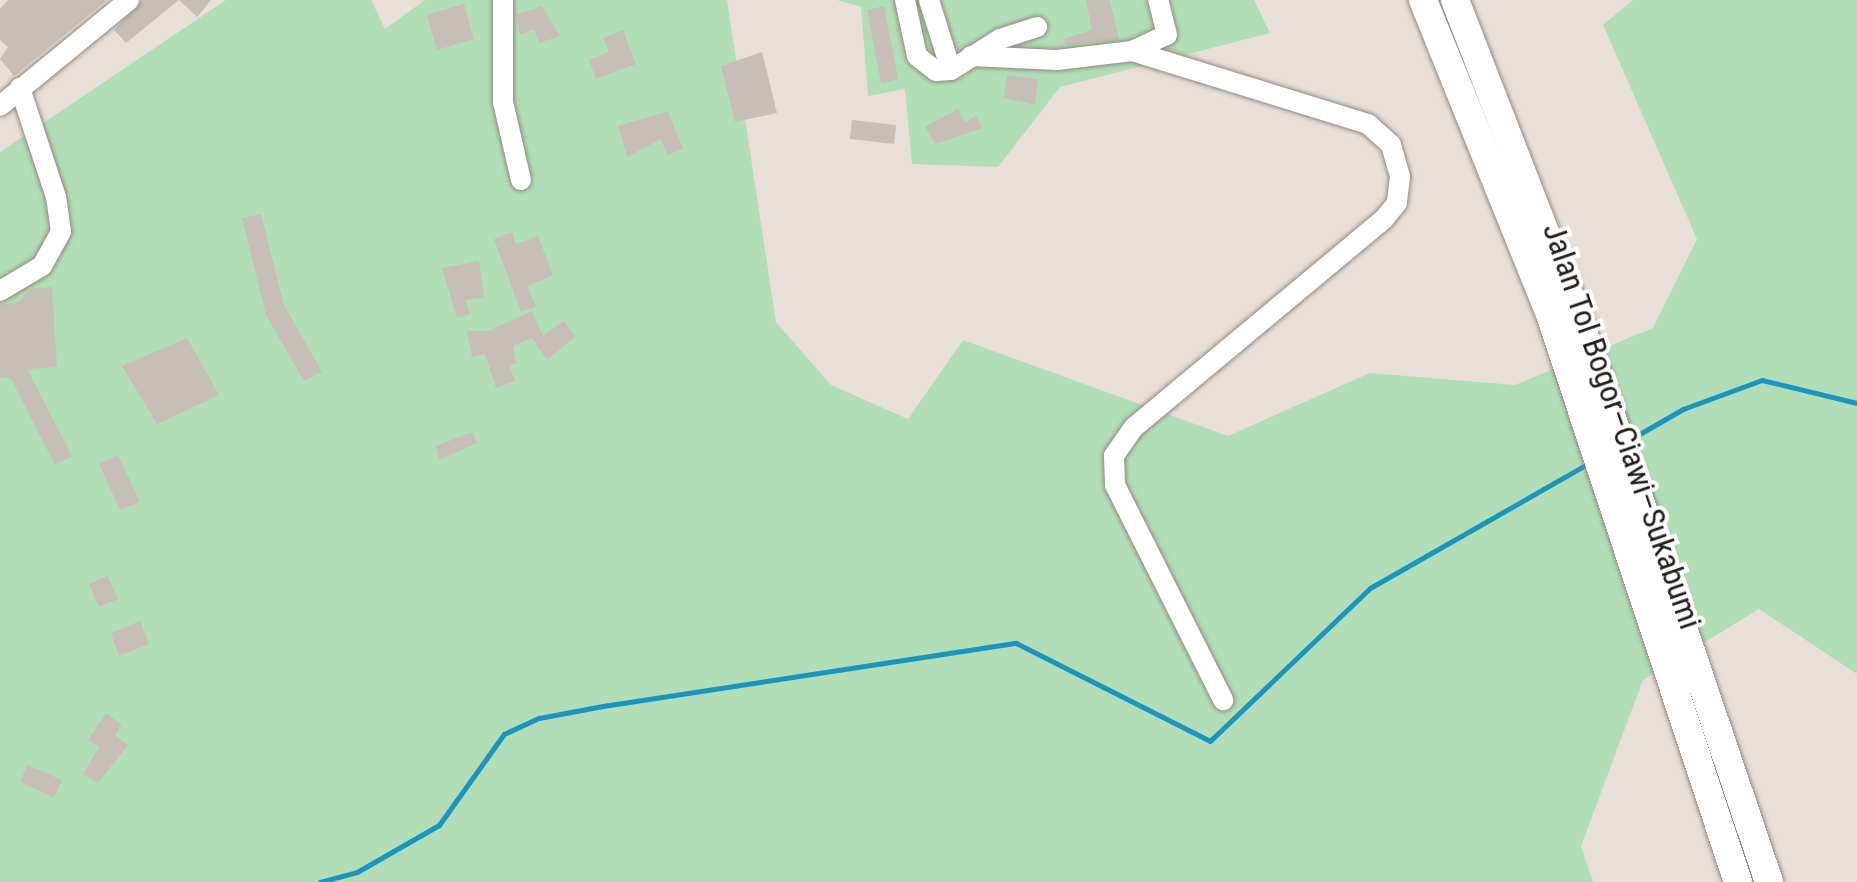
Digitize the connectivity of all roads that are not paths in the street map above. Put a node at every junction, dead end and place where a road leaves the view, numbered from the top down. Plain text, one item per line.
1 (129, 0) edge
2 (503, 0) edge
3 (905, 0) edge
4 (928, 0) edge
5 (1158, 0) edge
6 (1424, 0) edge
7 (1454, 0) edge
8 (1037, 27) dead end
9 (1132, 51) junction
10 (970, 56) junction
11 (951, 70) junction
12 (20, 88) junction
13 (0, 106) edge
14 (521, 180) dead end
15 (0, 291) edge
16 (1565, 317) junction
17 (1223, 700) dead end
18 (1738, 882) edge
19 (1769, 882) edge

1 - 12 street
2 - 14 street
3 - 11 street
4 - 11 street
5 - 9 street
6 - 16 highway, Jalan Tol Bogor–Ciawi–Sukabumi
7 - 16 highway, Jalan Tol Bogor–Ciawi–Sukabumi
8 - 10 street
9 - 10 street
9 - 17 street
10 - 11 street
12 - 13 street
12 - 15 street
16 - 18 highway, Jalan Tol Bogor–Ciawi–Sukabumi
16 - 19 highway, Jalan Tol Bogor–Ciawi–Sukabumi

